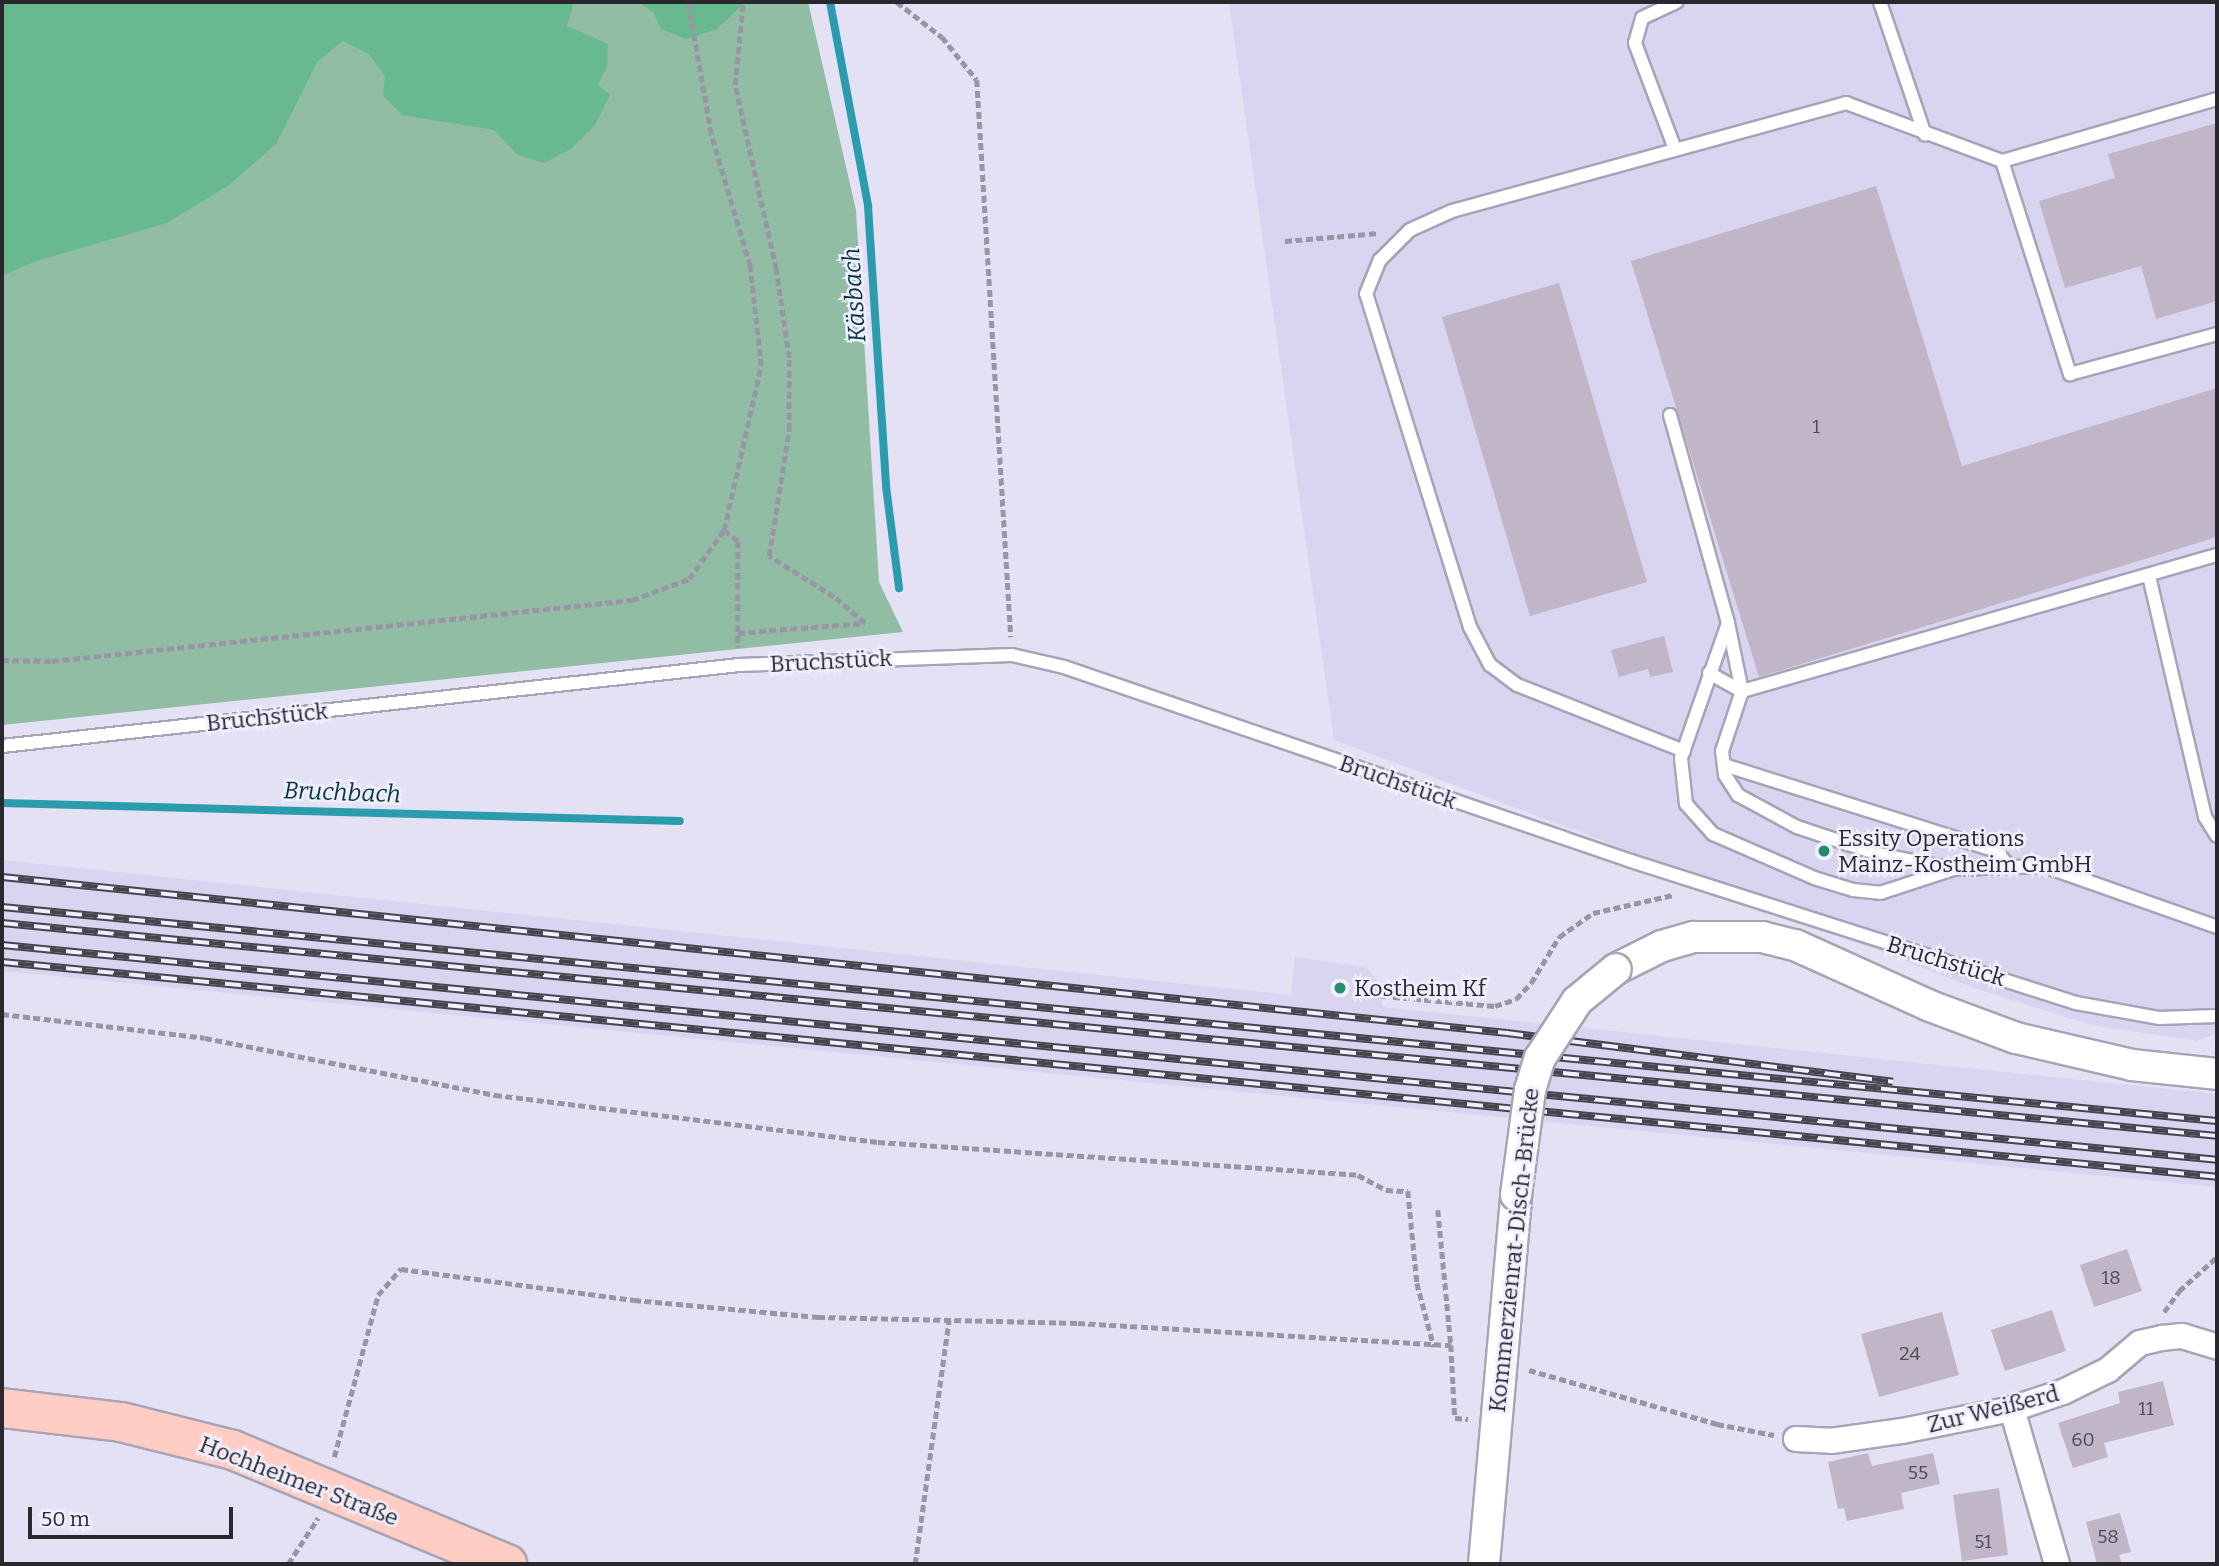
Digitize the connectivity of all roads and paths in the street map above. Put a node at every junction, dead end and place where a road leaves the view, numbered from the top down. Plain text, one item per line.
1 (688, 2) edge
2 (743, 2) edge
3 (897, 2) edge
4 (1677, 2) edge
5 (1888, 4) edge
6 (2217, 99) edge
7 (1926, 135) junction
8 (1675, 149) junction
9 (2002, 161) junction
10 (1410, 230) junction
11 (1285, 241) dead end
12 (2217, 334) edge
13 (1670, 415) dead end
14 (724, 530) junction
15 (2217, 555) edge
16 (2148, 576) junction
17 (1728, 623) junction
18 (738, 633) junction
19 (1012, 655) junction
20 (2, 660) edge
21 (738, 665) junction
22 (1709, 673) junction
23 (1742, 691) junction
24 (2, 746) edge
25 (1684, 751) junction
26 (1724, 765) junction
27 (2217, 836) edge
28 (2008, 866) junction
29 (1954, 869) junction
30 (1700, 881) junction
31 (2217, 927) edge
32 (1372, 995) dead end
33 (2, 1014) edge
34 (2217, 1016) edge
35 (2217, 1074) edge
36 (1438, 1210) dead end
37 (2217, 1257) edge
38 (949, 1320) junction
39 (2140, 1343) junction
40 (1451, 1345) junction
41 (1434, 1347) junction
42 (2217, 1347) edge
43 (1529, 1367) dead end
44 (2, 1408) edge
45 (2012, 1409) junction
46 (1478, 1420) dead end
47 (1796, 1439) joint
48 (331, 1488) junction
49 (288, 1564) edge
50 (507, 1564) edge
51 (915, 1564) edge
52 (1484, 1564) edge
53 (2057, 1564) edge

1 - 14 path
2 - 18 path
3 - 19 path
4 - 8 lane
5 - 7 lane
6 - 9 lane
7 - 8 lane
7 - 9 lane
8 - 10 lane
9 - 12 lane
10 - 11 path
10 - 25 lane
13 - 17 lane
14 - 18 path
14 - 20 path
15 - 16 lane
16 - 23 lane
16 - 27 lane
17 - 22 lane
17 - 23 lane
18 - 21 path
19 - 21 lane, Bruchstück
19 - 30 lane, Bruchstück
21 - 24 lane, Bruchstück
22 - 23 lane
22 - 25 lane
23 - 26 lane
25 - 29 lane
26 - 28 lane
26 - 29 lane
28 - 29 lane
28 - 31 lane
30 - 32 path
30 - 34 lane, Bruchstück
33 - 41 path
35 - 52 street, Kommerzienrat-Disch-Brücke, bridge
36 - 40 path
37 - 39 path
38 - 41 path
38 - 48 path
38 - 51 path
39 - 42 street
39 - 45 street, Zur Weißerd
40 - 41 path
40 - 46 path
43 - 47 path
44 - 48 main road, Hochheimer Straße
45 - 47 street, Zur Weißerd
45 - 53 street
48 - 49 path
48 - 50 main road, Hochheimer Straße

